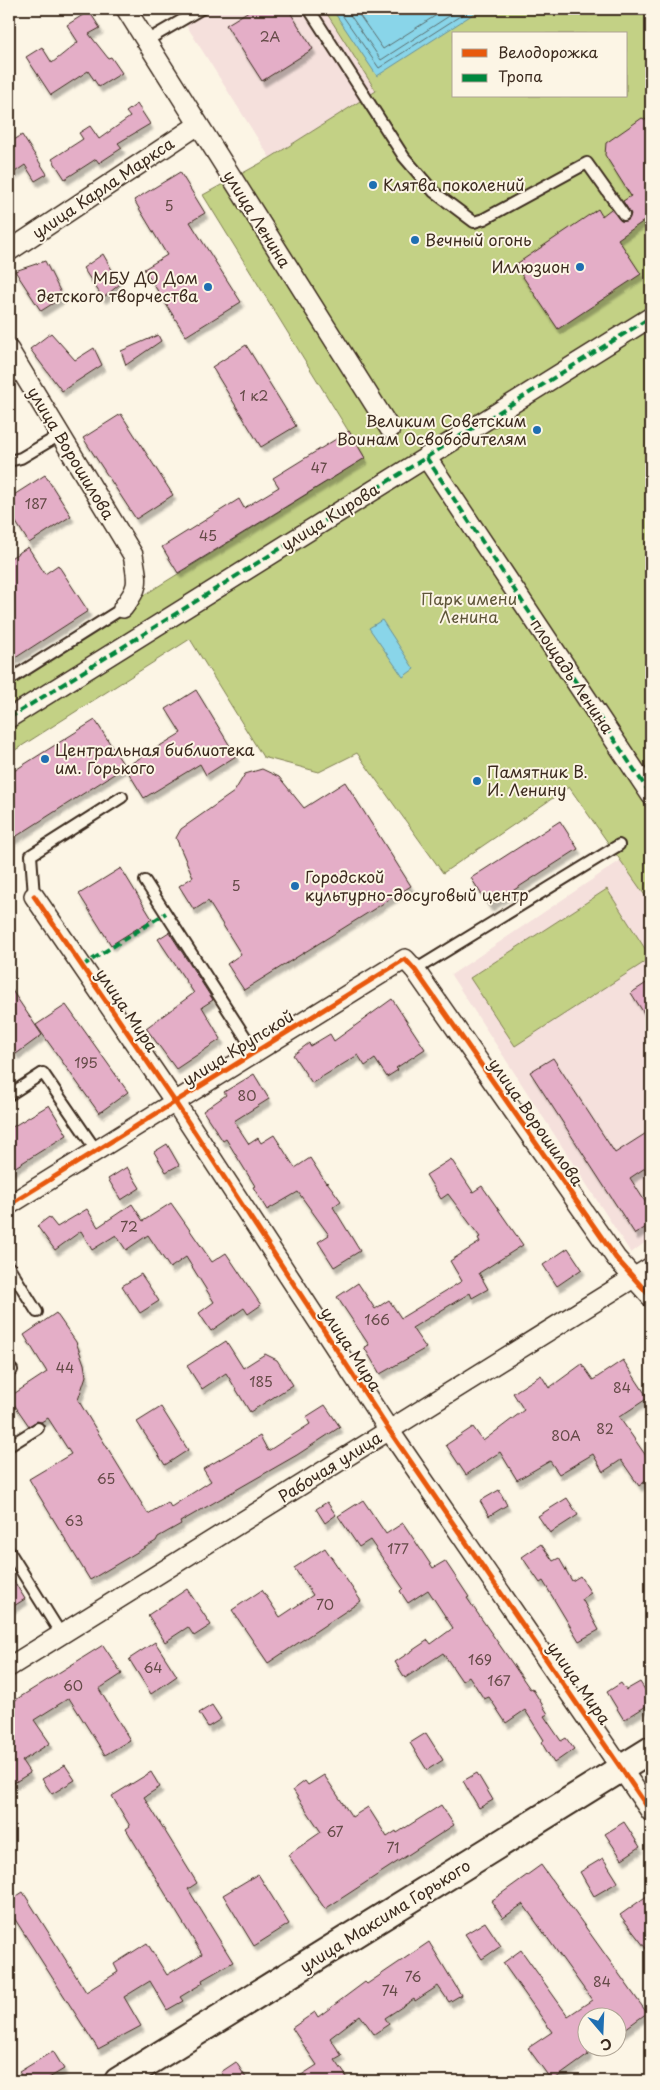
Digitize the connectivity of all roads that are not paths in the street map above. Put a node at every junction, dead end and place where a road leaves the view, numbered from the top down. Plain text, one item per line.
1 (126, 9) edge
2 (201, 9) edge
3 (309, 9) edge
4 (146, 41) junction
5 (198, 125) junction
6 (624, 215) dead end
7 (9, 251) edge
8 (651, 316) edge
9 (9, 350) edge
10 (390, 429) dead end
11 (60, 435) junction
12 (426, 457) junction
13 (9, 461) edge
14 (123, 608) joint
15 (9, 680) edge
16 (9, 718) edge
17 (651, 795) edge
18 (122, 797) dead end
19 (620, 845) dead end
20 (145, 881) dead end
21 (34, 896) joint
22 (410, 965) junction
23 (255, 1052) junction
24 (9, 1095) edge
25 (175, 1102) junction
26 (96, 1150) junction
27 (9, 1205) edge
28 (651, 1266) edge
29 (9, 1267) edge
30 (633, 1278) junction
31 (651, 1297) edge
32 (37, 1312) dead end
33 (38, 1428) dead end
34 (389, 1430) junction
35 (9, 1446) edge
36 (9, 1551) edge
37 (61, 1634) junction
38 (9, 1667) edge
39 (651, 1750) edge
40 (622, 1768) junction
41 (651, 1812) edge
42 (118, 2081) edge

1 - 4 street, улица Ленина
2 - 4 lane
3 - 6 lane
4 - 5 street, улица Ленина
5 - 7 street, улица Карла Маркса
5 - 10 street, улица Ленина
8 - 12 street, улица Кирова
9 - 11 street, улица Ворошилова
11 - 13 lane
11 - 14 street, улица Ворошилова
12 - 16 street, улица Кирова
12 - 17 street, площадь Ленина
14 - 15 lane
18 - 21 lane, улица Мира
19 - 22 lane
20 - 23 lane
21 - 25 street, улица Мира
22 - 23 street, улица Крупской
22 - 30 street, улица Ворошилова
23 - 25 street, улица Крупской
24 - 26 lane
25 - 26 street, улица Крупской
25 - 34 street, улица Мира
26 - 27 street, улица Крупской
28 - 30 street, Рабочая улица
29 - 32 lane
30 - 31 street, улица Ворошилова
30 - 34 street, Рабочая улица
33 - 35 lane
34 - 37 street, Рабочая улица
34 - 40 street, улица Мира
36 - 37 lane
37 - 38 street, Рабочая улица
39 - 40 main road, улица Максима Горького
40 - 41 street, улица Мира
40 - 42 main road, улица Максима Горького

